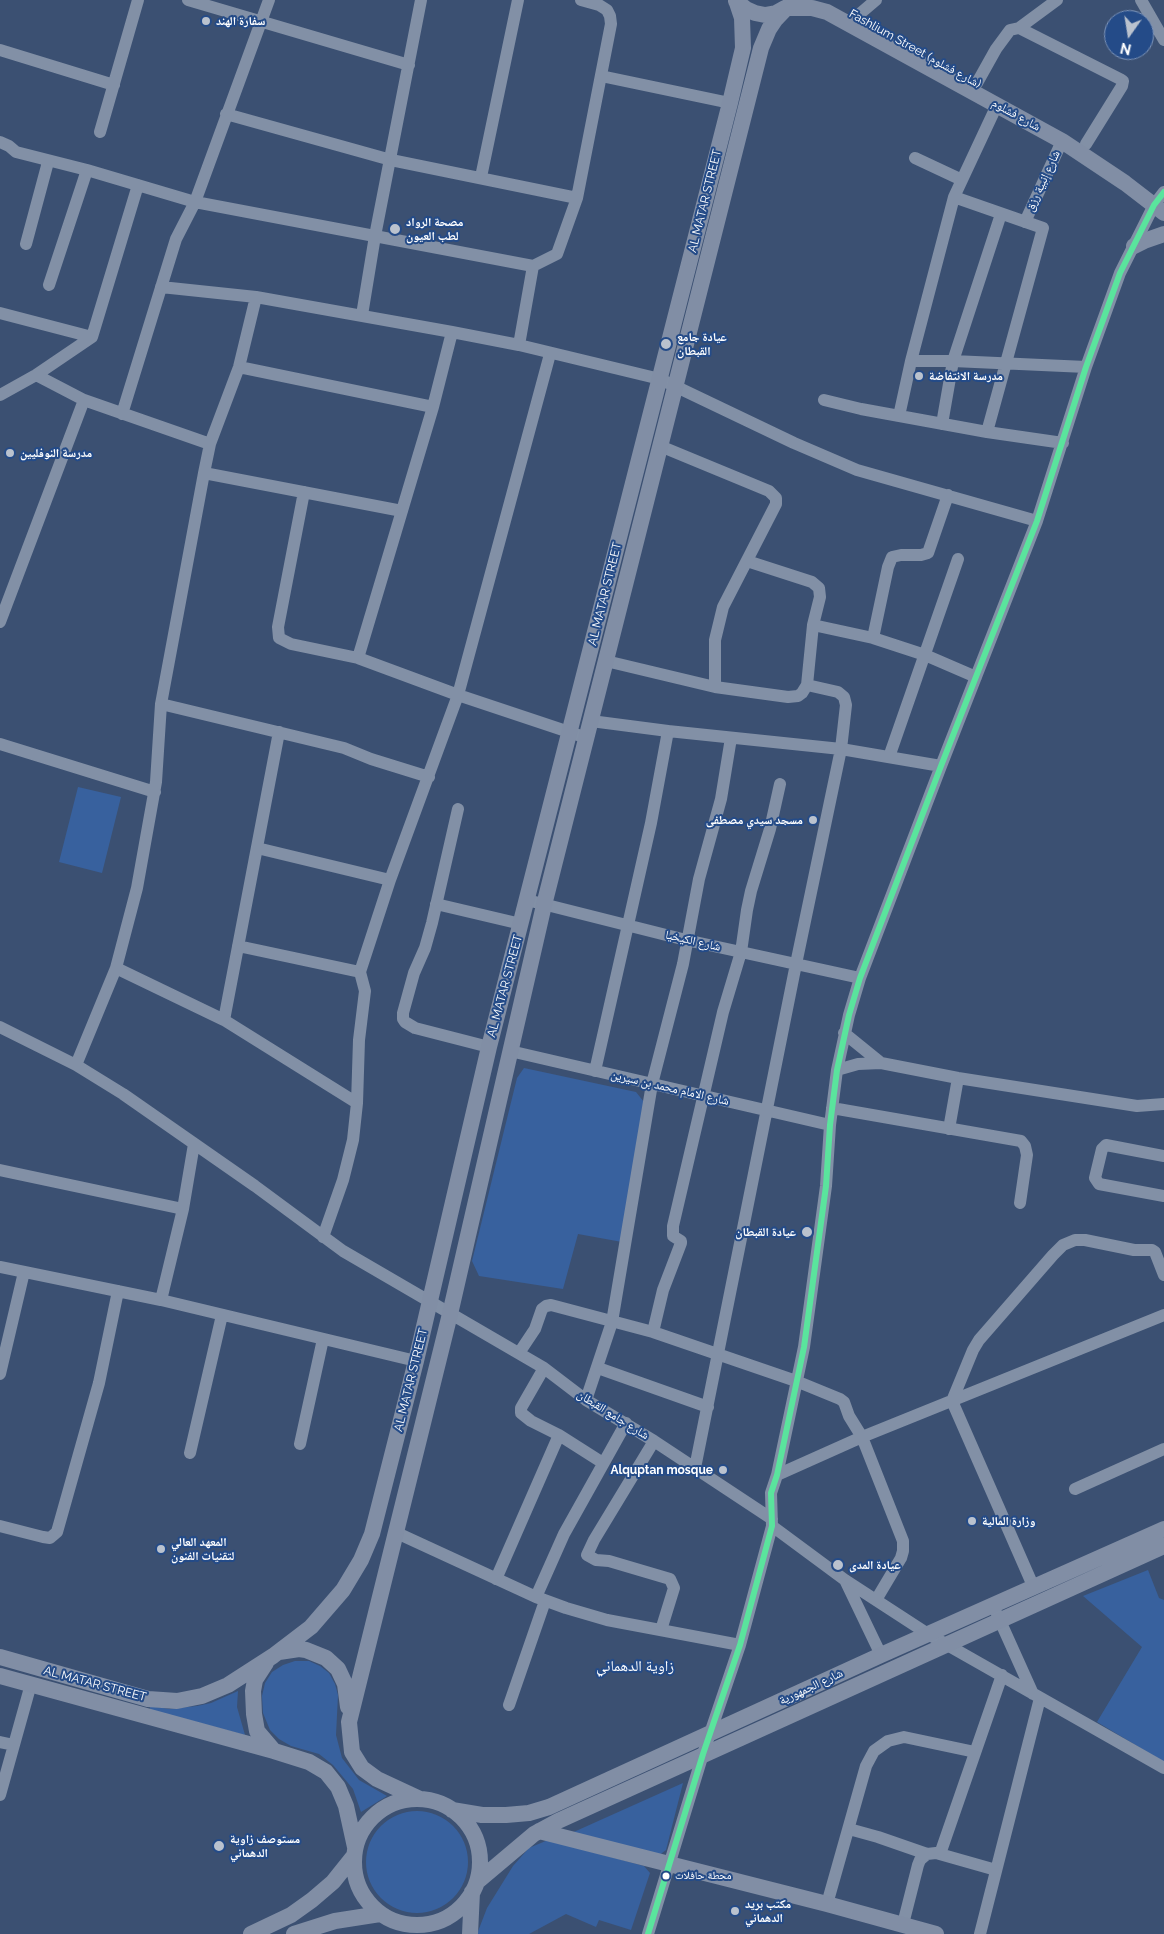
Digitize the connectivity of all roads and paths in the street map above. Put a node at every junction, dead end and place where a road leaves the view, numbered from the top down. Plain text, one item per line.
1 (138, 0) edge
2 (188, 0) edge
3 (269, 0) edge
4 (421, 0) edge
5 (518, 0) edge
6 (581, 0) edge
7 (828, 0) edge
8 (876, 0) edge
9 (1057, 0) edge
10 (1141, 0) edge
11 (736, 1) edge
12 (790, 4) edge
13 (261, 22) junction
14 (858, 23) junction
15 (1019, 28) junction
16 (1164, 40) edge
17 (0, 50) edge
18 (409, 65) junction
19 (601, 76) junction
20 (977, 83) junction
21 (114, 85) junction
22 (730, 103) junction
23 (997, 105) junction
24 (226, 114) junction
25 (100, 132) dead end
26 (1062, 141) junction
27 (0, 142) edge
28 (1086, 144) junction
29 (915, 158) dead end
30 (391, 160) junction
31 (48, 162) junction
32 (87, 170) junction
33 (581, 176) junction
34 (481, 177) junction
35 (962, 180) junction
36 (138, 185) junction
37 (563, 195) junction
38 (954, 197) junction
39 (577, 198) junction
40 (1161, 201) edge
41 (195, 202) junction
42 (1001, 214) junction
43 (1025, 222) junction
44 (1164, 234) edge
45 (375, 236) junction
46 (26, 244) dead end
47 (1134, 246) junction
48 (533, 266) junction
49 (49, 285) dead end
50 (162, 287) junction
51 (256, 297) junction
52 (0, 313) edge
53 (362, 316) junction
54 (452, 332) junction
55 (92, 337) junction
56 (519, 345) junction
57 (550, 354) junction
58 (912, 361) junction
59 (953, 361) junction
60 (1007, 363) junction
61 (240, 367) junction
62 (1086, 367) junction
63 (36, 375) junction
64 (660, 379) junction
65 (675, 386) junction
66 (0, 396) edge
67 (84, 400) junction
68 (824, 400) dead end
69 (433, 407) junction
70 (122, 414) junction
71 (899, 416) junction
72 (942, 424) junction
73 (987, 432) junction
74 (1063, 443) junction
75 (210, 444) junction
76 (660, 446) junction
77 (204, 473) junction
78 (304, 492) junction
79 (948, 495) junction
80 (402, 511) junction
81 (1037, 521) junction
82 (958, 559) dead end
83 (747, 561) junction
84 (0, 622) edge
85 (813, 625) junction
86 (873, 638) junction
87 (925, 655) junction
88 (358, 658) junction
89 (606, 662) junction
90 (976, 677) junction
91 (807, 685) junction
92 (715, 687) junction
93 (458, 695) junction
94 (162, 704) junction
95 (591, 721) junction
96 (668, 731) junction
97 (279, 732) junction
98 (570, 734) junction
99 (587, 738) junction
100 (731, 738) junction
101 (0, 744) edge
102 (841, 749) junction
103 (889, 757) junction
104 (941, 766) junction
105 (429, 777) junction
106 (780, 784) dead end
107 (155, 792) junction
108 (458, 809) dead end
109 (257, 848) junction
110 (390, 880) junction
111 (527, 900) junction
112 (436, 904) junction
113 (544, 904) junction
114 (521, 924) junction
115 (628, 924) junction
116 (686, 940) junction
117 (238, 946) junction
118 (741, 952) junction
119 (796, 964) junction
120 (116, 968) junction
121 (360, 972) junction
122 (860, 978) junction
123 (224, 1020) junction
124 (0, 1027) edge
125 (844, 1033) junction
126 (490, 1048) junction
127 (510, 1051) junction
128 (881, 1063) junction
129 (76, 1065) junction
130 (837, 1070) junction
131 (595, 1072) junction
132 (958, 1078) junction
133 (652, 1084) junction
134 (704, 1096) junction
135 (358, 1103) junction
136 (1164, 1104) edge
137 (832, 1108) junction
138 (766, 1110) junction
139 (830, 1125) junction
140 (949, 1128) junction
141 (194, 1144) junction
142 (1164, 1156) edge
143 (0, 1170) edge
144 (1164, 1196) edge
145 (1020, 1203) dead end
146 (183, 1209) junction
147 (323, 1237) junction
148 (0, 1267) edge
149 (24, 1272) junction
150 (1164, 1276) edge
151 (118, 1291) junction
152 (161, 1300) junction
153 (429, 1302) junction
154 (450, 1314) junction
155 (222, 1315) junction
156 (1164, 1315) edge
157 (612, 1322) junction
158 (653, 1332) junction
159 (323, 1339) junction
160 (520, 1353) junction
161 (718, 1356) junction
162 (416, 1361) junction
163 (544, 1368) junction
164 (598, 1368) junction
165 (0, 1374) edge
166 (796, 1381) junction
167 (586, 1400) junction
168 (952, 1400) junction
169 (708, 1408) junction
170 (626, 1424) junction
171 (559, 1435) junction
172 (862, 1437) junction
173 (654, 1441) junction
174 (300, 1444) dead end
175 (1164, 1449) edge
176 (190, 1452) dead end
177 (603, 1463) junction
178 (695, 1468) junction
179 (777, 1475) junction
180 (1075, 1489) dead end
181 (772, 1523) junction
182 (0, 1526) edge
183 (1164, 1529) edge
184 (397, 1533) junction
185 (1164, 1546) edge
186 (496, 1578) junction
187 (845, 1580) junction
188 (1034, 1588) junction
189 (541, 1599) junction
190 (876, 1600) junction
191 (996, 1613) junction
192 (662, 1630) junction
193 (928, 1634) junction
194 (740, 1645) junction
195 (948, 1646) junction
196 (275, 1654) junction
197 (881, 1655) junction
198 (0, 1657) edge
199 (1002, 1675) junction
200 (0, 1676) edge
201 (31, 1684) junction
202 (1036, 1696) junction
203 (509, 1705) dead end
204 (349, 1722) junction
205 (712, 1732) junction
206 (0, 1742) edge
207 (14, 1745) junction
208 (274, 1751) junction
209 (975, 1752) junction
210 (703, 1754) junction
211 (1163, 1765) edge
212 (0, 1795) edge
213 (420, 1799) junction
214 (452, 1810) junction
215 (848, 1829) junction
216 (539, 1831) junction
217 (354, 1852) junction
218 (927, 1854) junction
219 (940, 1854) junction
220 (669, 1864) junction
221 (996, 1870) junction
222 (475, 1887) junction
223 (827, 1904) junction
224 (380, 1914) junction
225 (903, 1924) junction
226 (405, 1929) edge
227 (251, 1934) edge
228 (294, 1934) edge
229 (470, 1934) edge
230 (648, 1934) edge
231 (936, 1934) edge
232 (980, 1934) edge

1 - 21 street
2 - 13 street
3 - 13 street
4 - 18 street
5 - 34 street
6 - 19 street
7 - 14 main road, Fashlium Street (شارع فشلوم)
8 - 14 street
9 - 15 street
10 - 16 street
11 - 12 main road
11 - 22 main road, AL MATAR STREET
12 - 14 main road
12 - 65 main road
13 - 18 street
13 - 24 street
14 - 20 main road, Fashlium Street (شارع فشلوم)
14 - 23 main road, شارع فشلوم
15 - 20 street
15 - 28 street
17 - 21 street
18 - 30 street
19 - 22 street
19 - 33 street
20 - 28 main road, Fashlium Street (شارع فشلوم)
21 - 25 street
22 - 64 main road, AL MATAR STREET
23 - 26 main road, شارع فشلوم
23 - 35 street
24 - 30 street
24 - 41 street
26 - 40 main road, شارع فشلوم
26 - 43 street, شارع إنبية رزق
27 - 31 street
28 - 40 main road, Fashlium Street (شارع فشلوم)
29 - 35 street
30 - 34 street
30 - 45 street
31 - 32 street
31 - 46 street
32 - 36 street
32 - 49 street
33 - 37 street
33 - 39 street
34 - 37 street
35 - 38 street
36 - 41 street
36 - 55 street
37 - 39 street
38 - 42 street
38 - 58 street
39 - 48 street
40 - 47 street
41 - 45 street
41 - 50 street
42 - 43 street
42 - 59 street
43 - 60 street
44 - 47 main road
45 - 48 street
45 - 53 street
47 - 62 street
48 - 56 street
50 - 51 street
50 - 70 street
51 - 53 street
51 - 61 street
52 - 55 street
53 - 54 street
54 - 56 street
54 - 69 street
55 - 63 street
56 - 57 street
57 - 64 street
57 - 93 street
58 - 59 street
58 - 71 street
59 - 60 street
59 - 72 street
60 - 62 street
60 - 73 street
61 - 69 street
61 - 75 street
62 - 74 street
63 - 66 street
63 - 67 street
64 - 65 street
64 - 98 main road, AL MATAR STREET
65 - 76 main road
65 - 79 street
67 - 70 street
67 - 84 street
68 - 71 street
69 - 80 street
70 - 75 street
71 - 72 street
72 - 73 street
73 - 74 street
74 - 81 street
75 - 77 street
76 - 83 street
76 - 89 main road
77 - 78 street
77 - 94 street
78 - 80 street
78 - 88 street
79 - 81 street
79 - 86 street
80 - 88 street
81 - 90 street
82 - 87 street
83 - 85 street
83 - 92 street
85 - 86 street
85 - 91 street
86 - 87 street
87 - 90 street
87 - 103 street
88 - 93 street
89 - 92 street
89 - 95 main road
90 - 104 street
91 - 92 street
91 - 102 street
93 - 98 street
93 - 105 street
94 - 97 street
94 - 107 street
95 - 96 street
95 - 99 main road
96 - 100 street
96 - 115 street
97 - 105 street
97 - 109 street
98 - 99 street
98 - 111 main road, AL MATAR STREET
99 - 113 main road
100 - 102 street
100 - 116 street
101 - 107 street
102 - 103 street
102 - 119 street
103 - 104 street
104 - 122 street
105 - 110 street
106 - 118 street
107 - 120 street
108 - 112 street
109 - 110 street
109 - 117 street
110 - 121 street
111 - 113 street, شارع الكيخيا
111 - 114 main road, AL MATAR STREET
112 - 114 street
112 - 126 street
113 - 115 street, شارع الكيخيا
113 - 127 main road
114 - 126 main road, AL MATAR STREET
115 - 116 street, شارع الكيخيا
115 - 131 street
116 - 118 street, شارع الكيخيا
116 - 133 street
117 - 121 street
117 - 123 street
118 - 119 street, شارع الكيخيا
118 - 134 street
119 - 122 street, شارع الكيخيا
119 - 138 street
120 - 123 street
120 - 129 street
121 - 135 street
122 - 125 street
123 - 135 street
124 - 129 street, شارع جامع القبطان
125 - 128 street
125 - 130 street
126 - 153 main road, AL MATAR STREET
127 - 131 street, شارع الامام محمد بن سيرين
127 - 154 main road
128 - 130 street
128 - 132 street
129 - 141 street, شارع جامع القبطان
130 - 137 street
131 - 133 street, شارع الامام محمد بن سيرين
132 - 136 street
132 - 140 street
133 - 134 street, شارع الامام محمد بن سيرين
133 - 157 street
134 - 138 street, شارع الامام محمد بن سيرين
134 - 158 street
135 - 147 street
137 - 139 street
137 - 140 street
138 - 139 street, شارع الامام محمد بن سيرين
138 - 161 street
139 - 166 street
140 - 145 street
141 - 146 street
141 - 147 street, شارع جامع القبطان
142 - 144 street
143 - 146 street
146 - 152 street
147 - 153 street, شارع جامع القبطان
148 - 149 street
149 - 151 street
149 - 165 street
150 - 168 street
151 - 152 street
151 - 182 street
152 - 155 street
153 - 154 street, شارع جامع القبطان
153 - 162 main road, AL MATAR STREET
154 - 160 street, شارع جامع القبطان
154 - 184 main road
155 - 159 street
155 - 176 street
156 - 168 street
157 - 158 street
157 - 160 street
157 - 164 street
158 - 161 street
159 - 162 street
159 - 174 street
160 - 163 street, شارع جامع القبطان
161 - 166 street
161 - 169 street
162 - 196 main road, AL MATAR STREET
163 - 167 street, شارع جامع القبطان
163 - 171 street
164 - 167 street
164 - 169 street
166 - 172 street
166 - 179 street
167 - 170 street, شارع جامع القبطان
168 - 172 street
168 - 188 street
169 - 178 street
170 - 173 street, شارع جامع القبطان
170 - 177 street
171 - 177 street
171 - 186 street
172 - 179 street
172 - 190 street
173 - 178 street, شارع جامع القبطان
173 - 192 street
175 - 180 street
177 - 189 street
178 - 181 street, شارع جامع القبطان
179 - 181 street
181 - 187 street, شارع جامع القبطان
181 - 194 street
183 - 188 main road, شارع الجمهورية
184 - 186 street
184 - 204 main road
185 - 191 main road, شارع الجمهورية
186 - 189 street
187 - 190 street, شارع جامع القبطان
187 - 197 street
188 - 191 main road, شارع الجمهورية
189 - 192 street
189 - 203 street
190 - 193 street, شارع جامع القبطان
191 - 193 main road, شارع الجمهورية
191 - 195 main road, شارع الجمهورية
191 - 202 street
192 - 194 street
193 - 195 street, شارع جامع القبطان
193 - 197 main road, شارع الجمهورية
194 - 205 street
195 - 199 street, شارع جامع القبطان
195 - 210 main road, شارع الجمهورية
196 - 198 main road, AL MATAR STREET
196 - 204 main road
196 - 208 main road
197 - 205 main road, شارع الجمهورية
199 - 202 street, شارع جامع القبطان
199 - 209 street
200 - 201 main road, AL MATAR STREET
201 - 207 street
201 - 208 main road, AL MATAR STREET
202 - 211 street, شارع جامع القبطان
202 - 221 street
204 - 213 main road
205 - 210 street
205 - 214 main road, شارع الجمهورية
206 - 207 street
207 - 212 street
208 - 217 main road, AL MATAR STREET
209 - 215 street
209 - 219 street
210 - 216 main road, شارع الجمهورية
210 - 220 street
213 - 214 main road
213 - 217 main road
214 - 222 main road
215 - 218 street
215 - 223 street
216 - 220 main road
216 - 222 main road, شارع الجمهورية
217 - 224 main road
217 - 227 main road
218 - 219 street
218 - 225 street
219 - 221 street
220 - 223 main road
220 - 230 street
221 - 232 street
222 - 226 main road
222 - 229 main road
223 - 225 main road
224 - 226 main road
224 - 228 main road
225 - 231 main road

